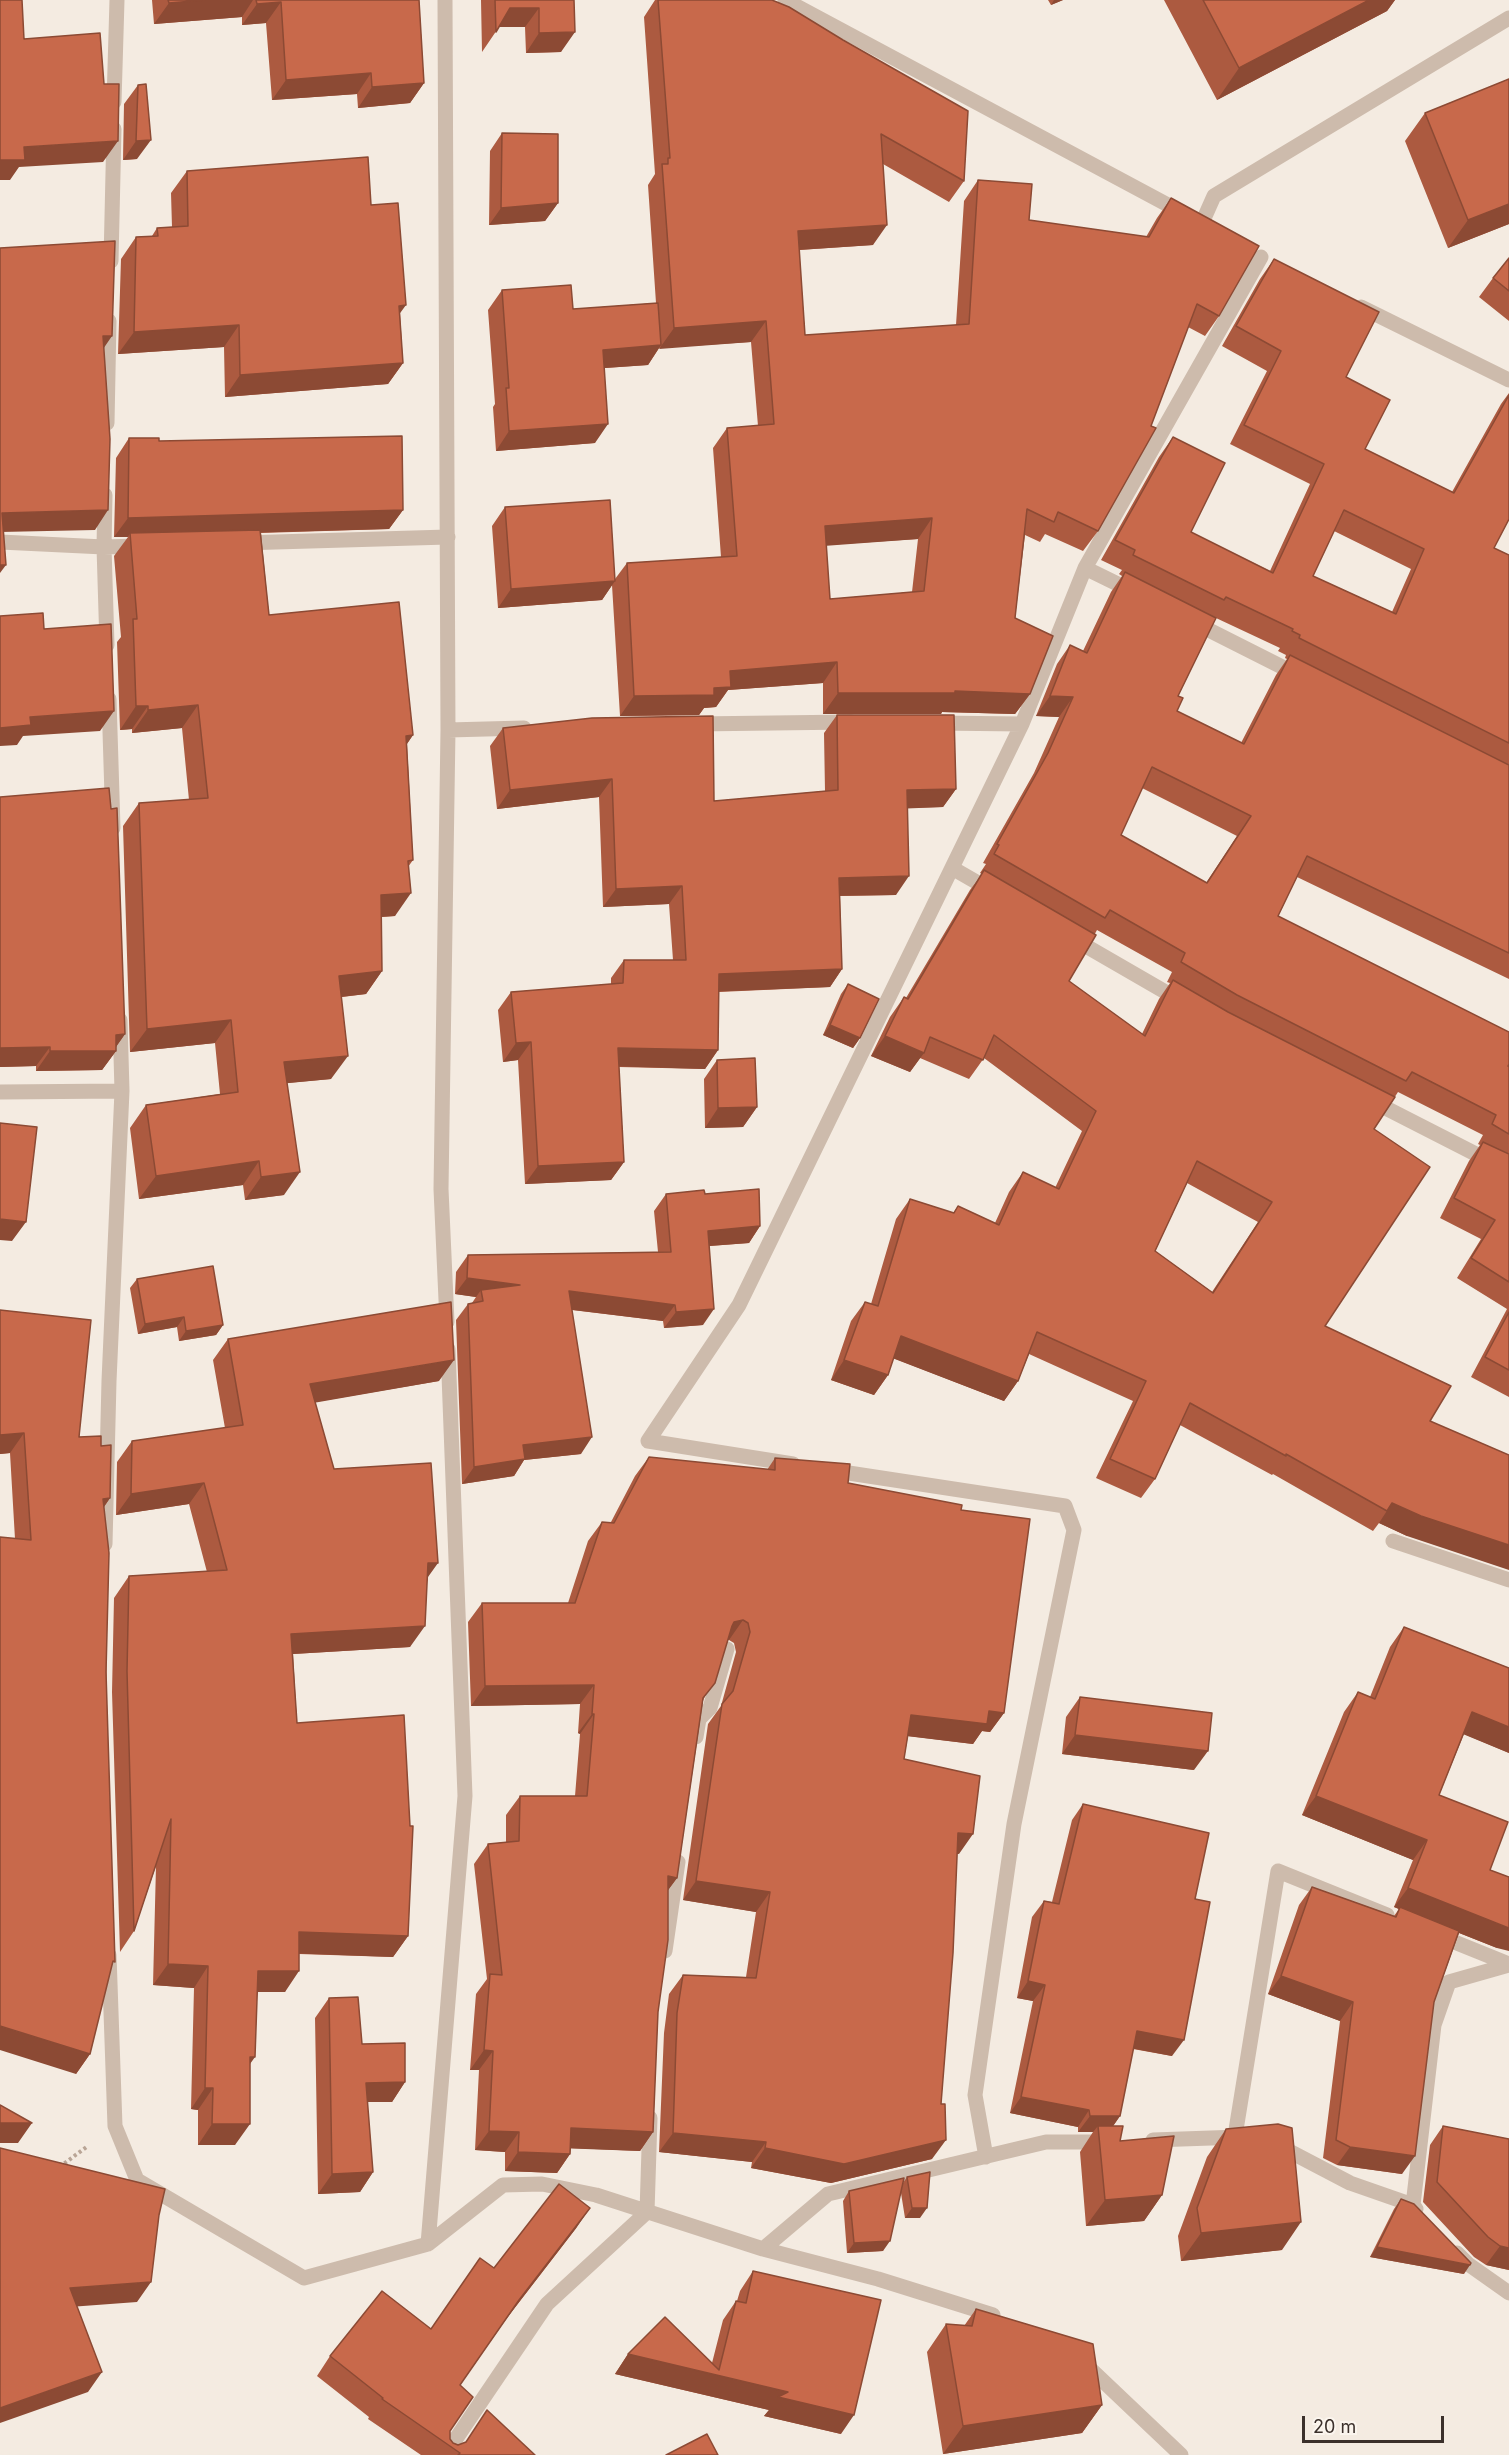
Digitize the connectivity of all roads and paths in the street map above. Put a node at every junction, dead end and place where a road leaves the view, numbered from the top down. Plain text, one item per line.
1 (117, 0) edge
2 (445, 0) edge
3 (785, 0) edge
4 (1509, 18) edge
5 (1261, 257) edge
6 (110, 273) edge
7 (1343, 298) edge
8 (110, 309) edge
9 (1509, 380) edge
10 (106, 440) edge
11 (106, 475) edge
12 (448, 537) junction
13 (0, 542) edge
14 (223, 543) edge
15 (151, 545) edge
16 (104, 547) junction
17 (1085, 568) junction
18 (1149, 600) edge
19 (1182, 616) edge
20 (108, 665) edge
21 (1310, 681) edge
22 (109, 689) edge
23 (861, 722) edge
24 (919, 723) edge
25 (682, 724) edge
26 (1022, 724) junction
27 (541, 727) edge
28 (448, 730) junction
29 (114, 843) edge
30 (952, 868) junction
31 (1004, 898) edge
32 (1055, 927) edge
33 (120, 1008) edge
34 (1198, 1011) edge
35 (122, 1091) junction
36 (0, 1092) edge
37 (1354, 1092) edge
38 (1509, 1171) edge
39 (1393, 1541) dead end
40 (105, 1560) edge
41 (1509, 1580) edge
42 (727, 1649) edge
43 (694, 1751) edge
44 (680, 1849) edge
45 (1399, 1920) edge
46 (1421, 1929) edge
47 (108, 1936) edge
48 (664, 1964) edge
49 (1509, 1964) edge
50 (651, 2099) edge
51 (115, 2126) junction
52 (1235, 2136) junction
53 (1143, 2141) edge
54 (1120, 2142) edge
55 (986, 2157) junction
56 (52, 2163) edge
57 (1413, 2205) junction
58 (647, 2212) junction
59 (1428, 2222) edge
60 (1444, 2239) edge
61 (428, 2244) junction
62 (763, 2249) junction
63 (1509, 2293) edge
64 (1009, 2321) edge
65 (1072, 2356) edge
66 (445, 2455) edge
67 (1181, 2455) edge

1 - 6 street
2 - 12 street
3 - 4 street
5 - 17 street
7 - 9 street
8 - 10 street
11 - 16 street
12 - 14 street
12 - 28 street
13 - 16 street
15 - 16 street
16 - 20 street
17 - 18 street
17 - 26 street
19 - 21 street
22 - 29 street
23 - 25 street
24 - 26 street
26 - 30 street
27 - 28 street
28 - 61 street
30 - 31 street
30 - 55 street
32 - 34 street
33 - 35 street
35 - 36 street
35 - 40 street
37 - 38 street
39 - 41 street
42 - 43 street
44 - 48 street
45 - 52 street
46 - 49 street
47 - 51 street
49 - 57 street
50 - 58 street
51 - 56 path
51 - 61 street
52 - 53 street
52 - 57 street
54 - 55 street
55 - 62 street
57 - 59 street
58 - 61 street
58 - 62 street
58 - 66 street
60 - 63 street
62 - 64 street
65 - 67 street

